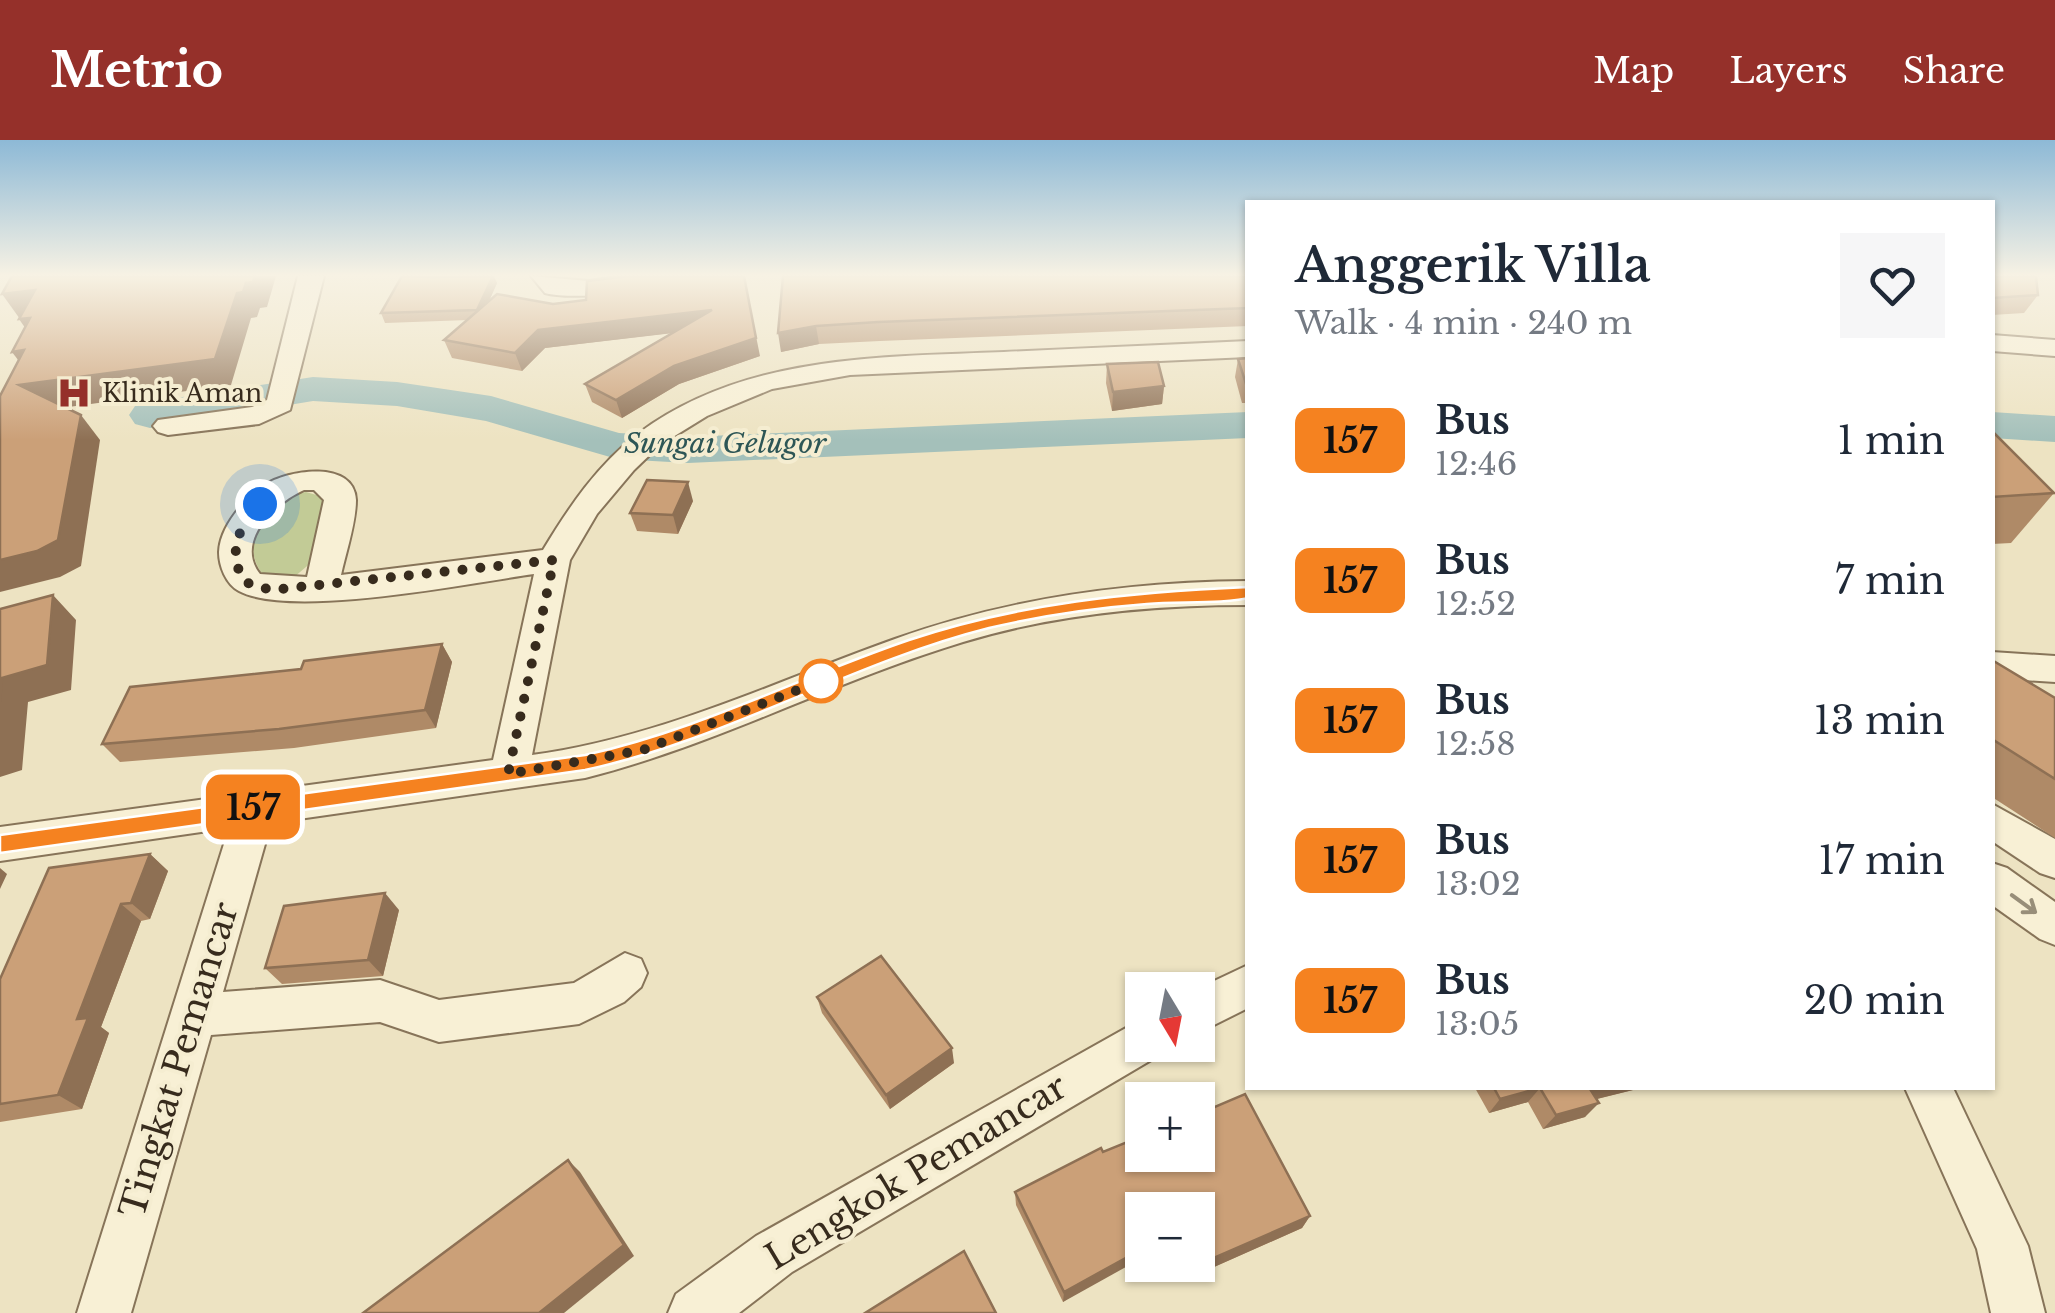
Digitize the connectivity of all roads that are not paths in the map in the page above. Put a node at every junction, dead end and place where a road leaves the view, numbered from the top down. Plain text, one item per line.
1 (300, 331) edge
2 (1995, 343) edge
3 (2055, 348) edge
4 (1245, 349) edge
5 (168, 426) dead end
6 (554, 560) junction
7 (322, 588) dead end
8 (1245, 593) edge
9 (1995, 665) edge
10 (2055, 669) edge
11 (508, 774) junction
12 (256, 807) junction
13 (1995, 822) edge
14 (0, 844) edge
15 (2055, 862) edge
16 (1995, 883) edge
17 (2055, 926) edge
18 (625, 973) dead end
19 (1245, 987) edge
20 (1215, 1003) edge
21 (192, 1014) junction
22 (1125, 1050) edge
23 (1930, 1090) edge
24 (104, 1313) edge
25 (695, 1313) edge
26 (2018, 1313) edge

1 - 5 street
2 - 3 street
4 - 6 street
6 - 7 street
6 - 11 street
8 - 11 street
9 - 10 street
11 - 12 street
12 - 14 street
12 - 21 street, Tingkat Pemancar
13 - 15 street
16 -> 17 street
18 - 21 street
19 - 20 street
21 - 24 street, Tingkat Pemancar
22 - 25 street, Lengkok Pemancar
23 - 26 street

